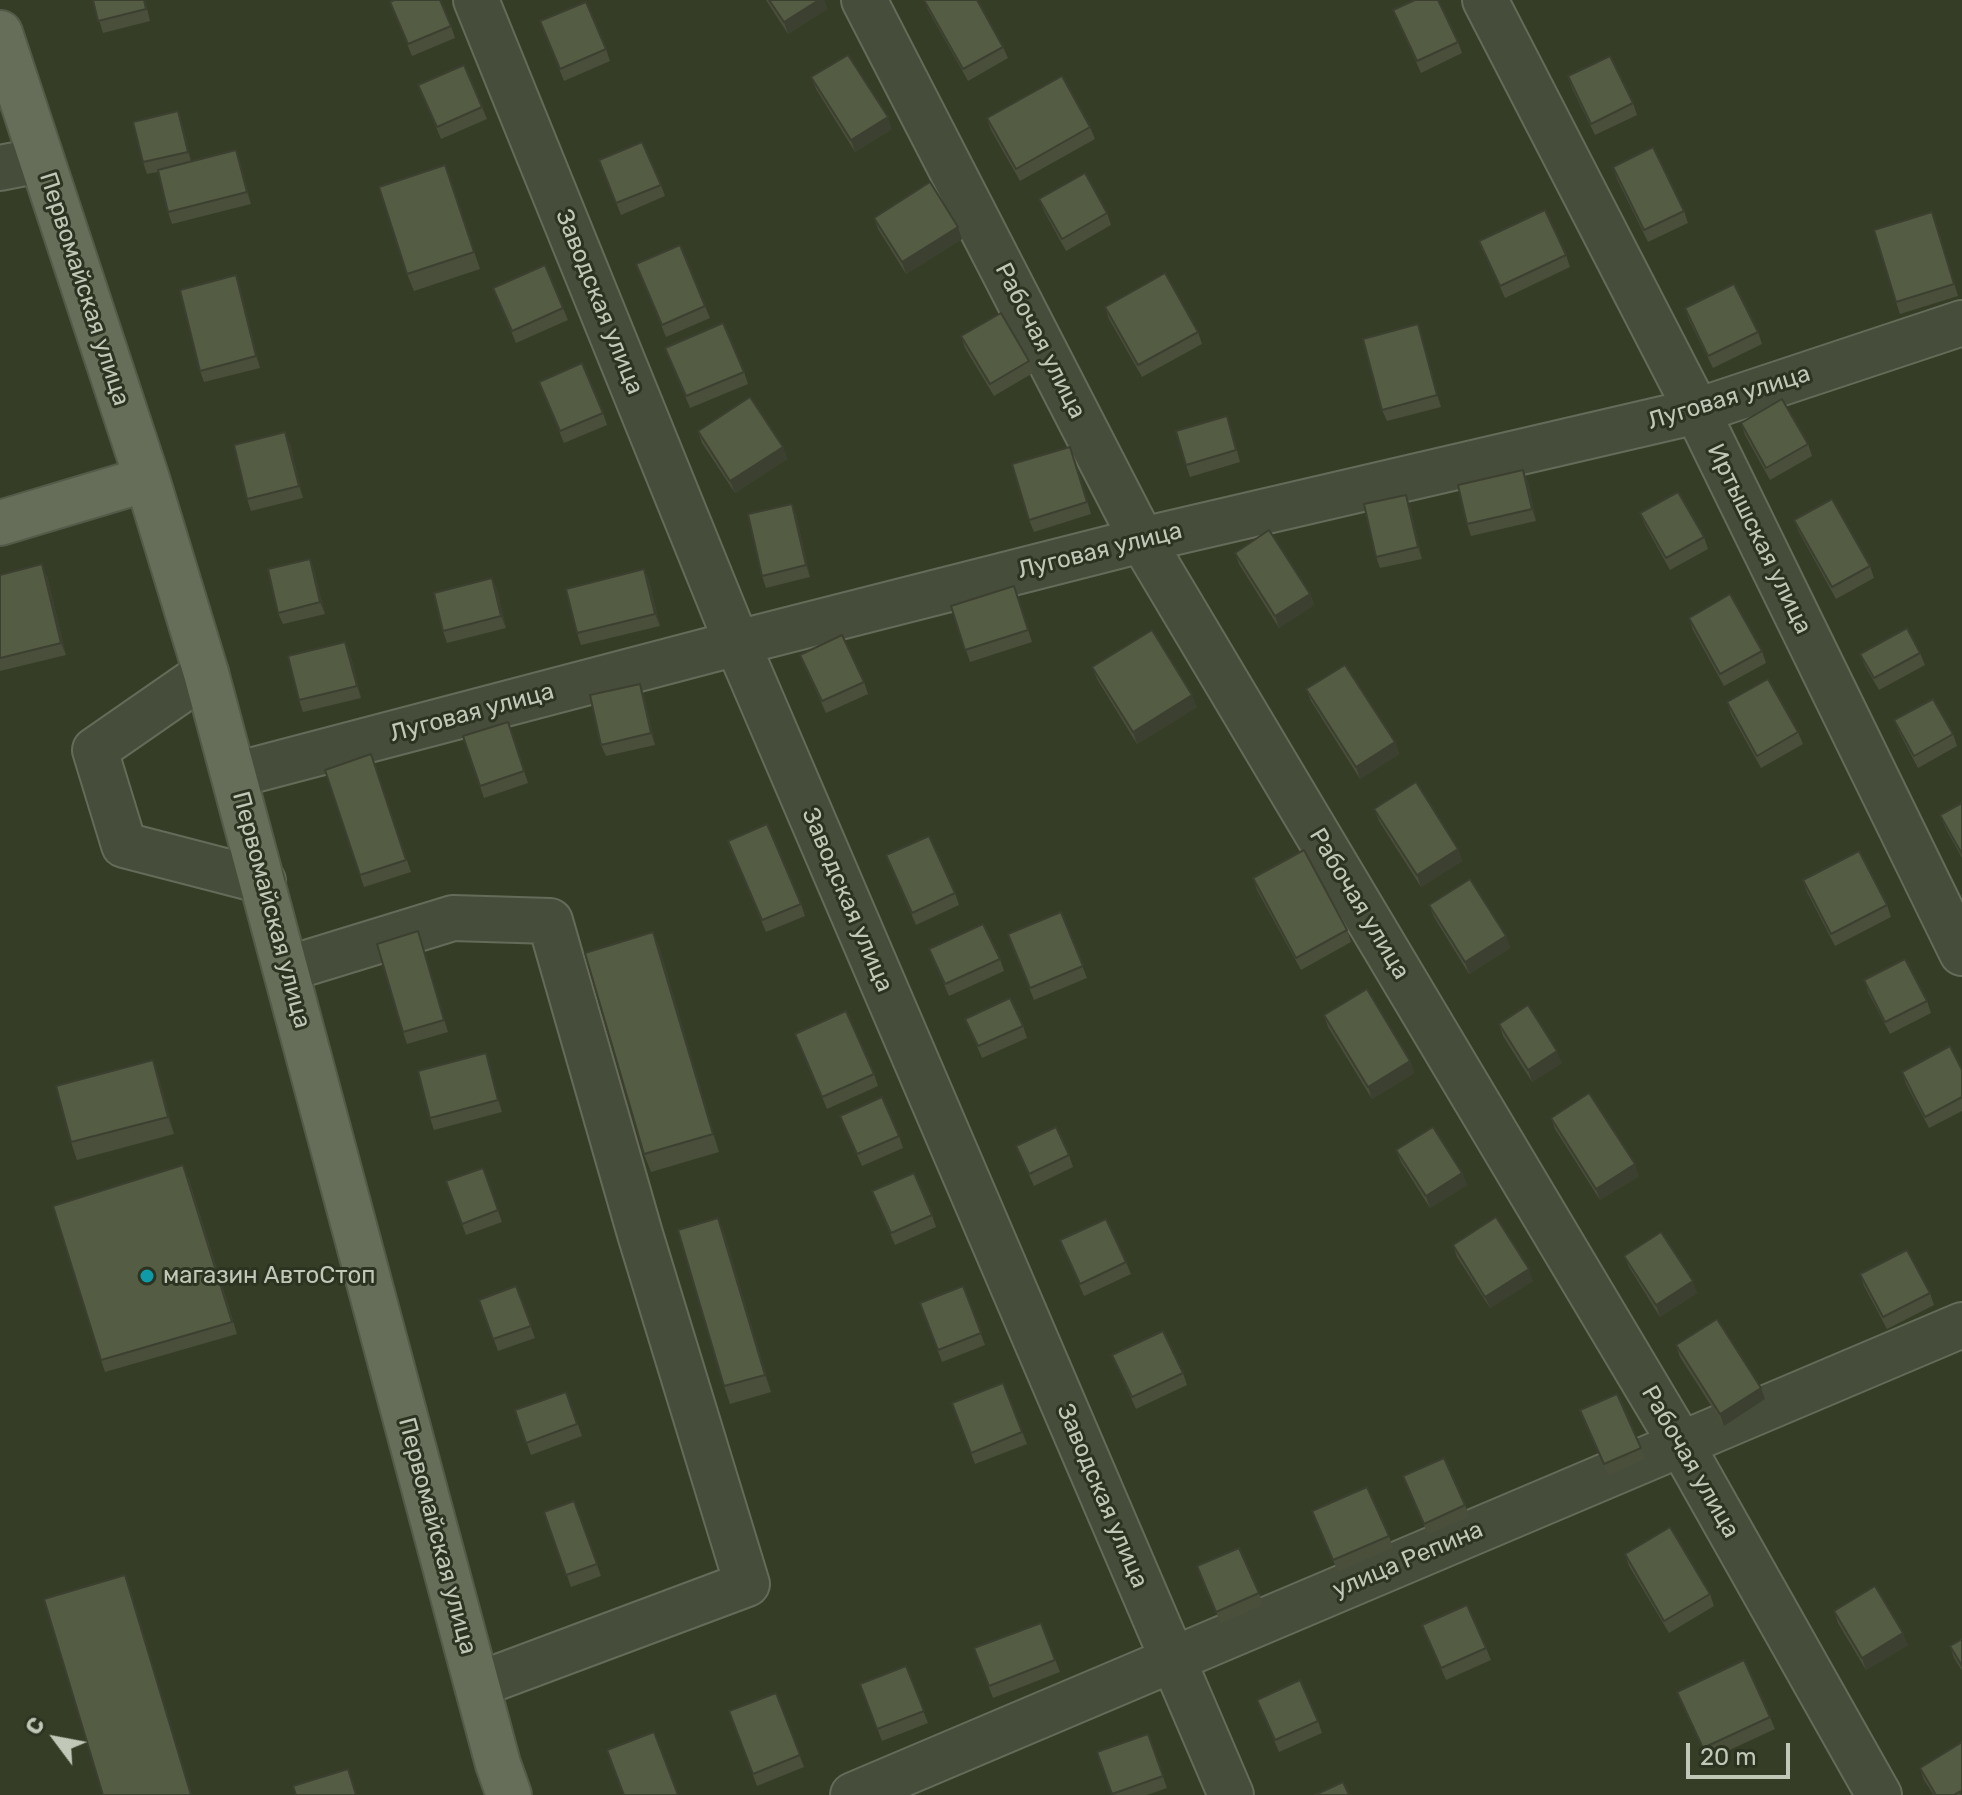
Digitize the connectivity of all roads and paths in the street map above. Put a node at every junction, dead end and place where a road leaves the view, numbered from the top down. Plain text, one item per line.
1 (476, 0) edge
2 (864, 0) edge
3 (1485, 0) edge
4 (0, 33) edge
5 (21, 164) edge
6 (1962, 323) edge
7 (1697, 411) junction
8 (147, 479) junction
9 (0, 523) edge
10 (1142, 540) junction
11 (737, 643) junction
12 (206, 673) junction
13 (235, 775) junction
14 (263, 881) junction
15 (1962, 953) edge
16 (287, 969) junction
17 (1962, 1325) edge
18 (1681, 1444) junction
19 (1173, 1660) junction
20 (477, 1685) junction
21 (509, 1795) edge
22 (853, 1795) edge
23 (1231, 1795) edge
24 (1879, 1795) edge

1 - 11 street, Заводская улица
2 - 10 street, Рабочая улица
3 - 7 street, Иртышская улица
4 - 5 main road, Первомайская улица
5 - 8 main road, Первомайская улица
6 - 7 street, Луговая улица
7 - 10 street, Луговая улица
7 - 15 street, Иртышская улица
8 - 9 main road
8 - 12 main road, Первомайская улица
10 - 11 street, Луговая улица
10 - 18 street, Рабочая улица
11 - 13 street, Луговая улица
11 - 19 street, Заводская улица
12 - 13 main road, Первомайская улица
12 - 14 street
13 - 14 main road, Первомайская улица
14 - 16 main road, Первомайская улица
16 - 20 main road, Первомайская улица
16 - 20 street
17 - 18 street, улица Репина
18 - 19 street, улица Репина
18 - 24 street, Рабочая улица
19 - 22 street, улица Репина
19 - 23 street, Заводская улица
20 - 21 main road, Первомайская улица

